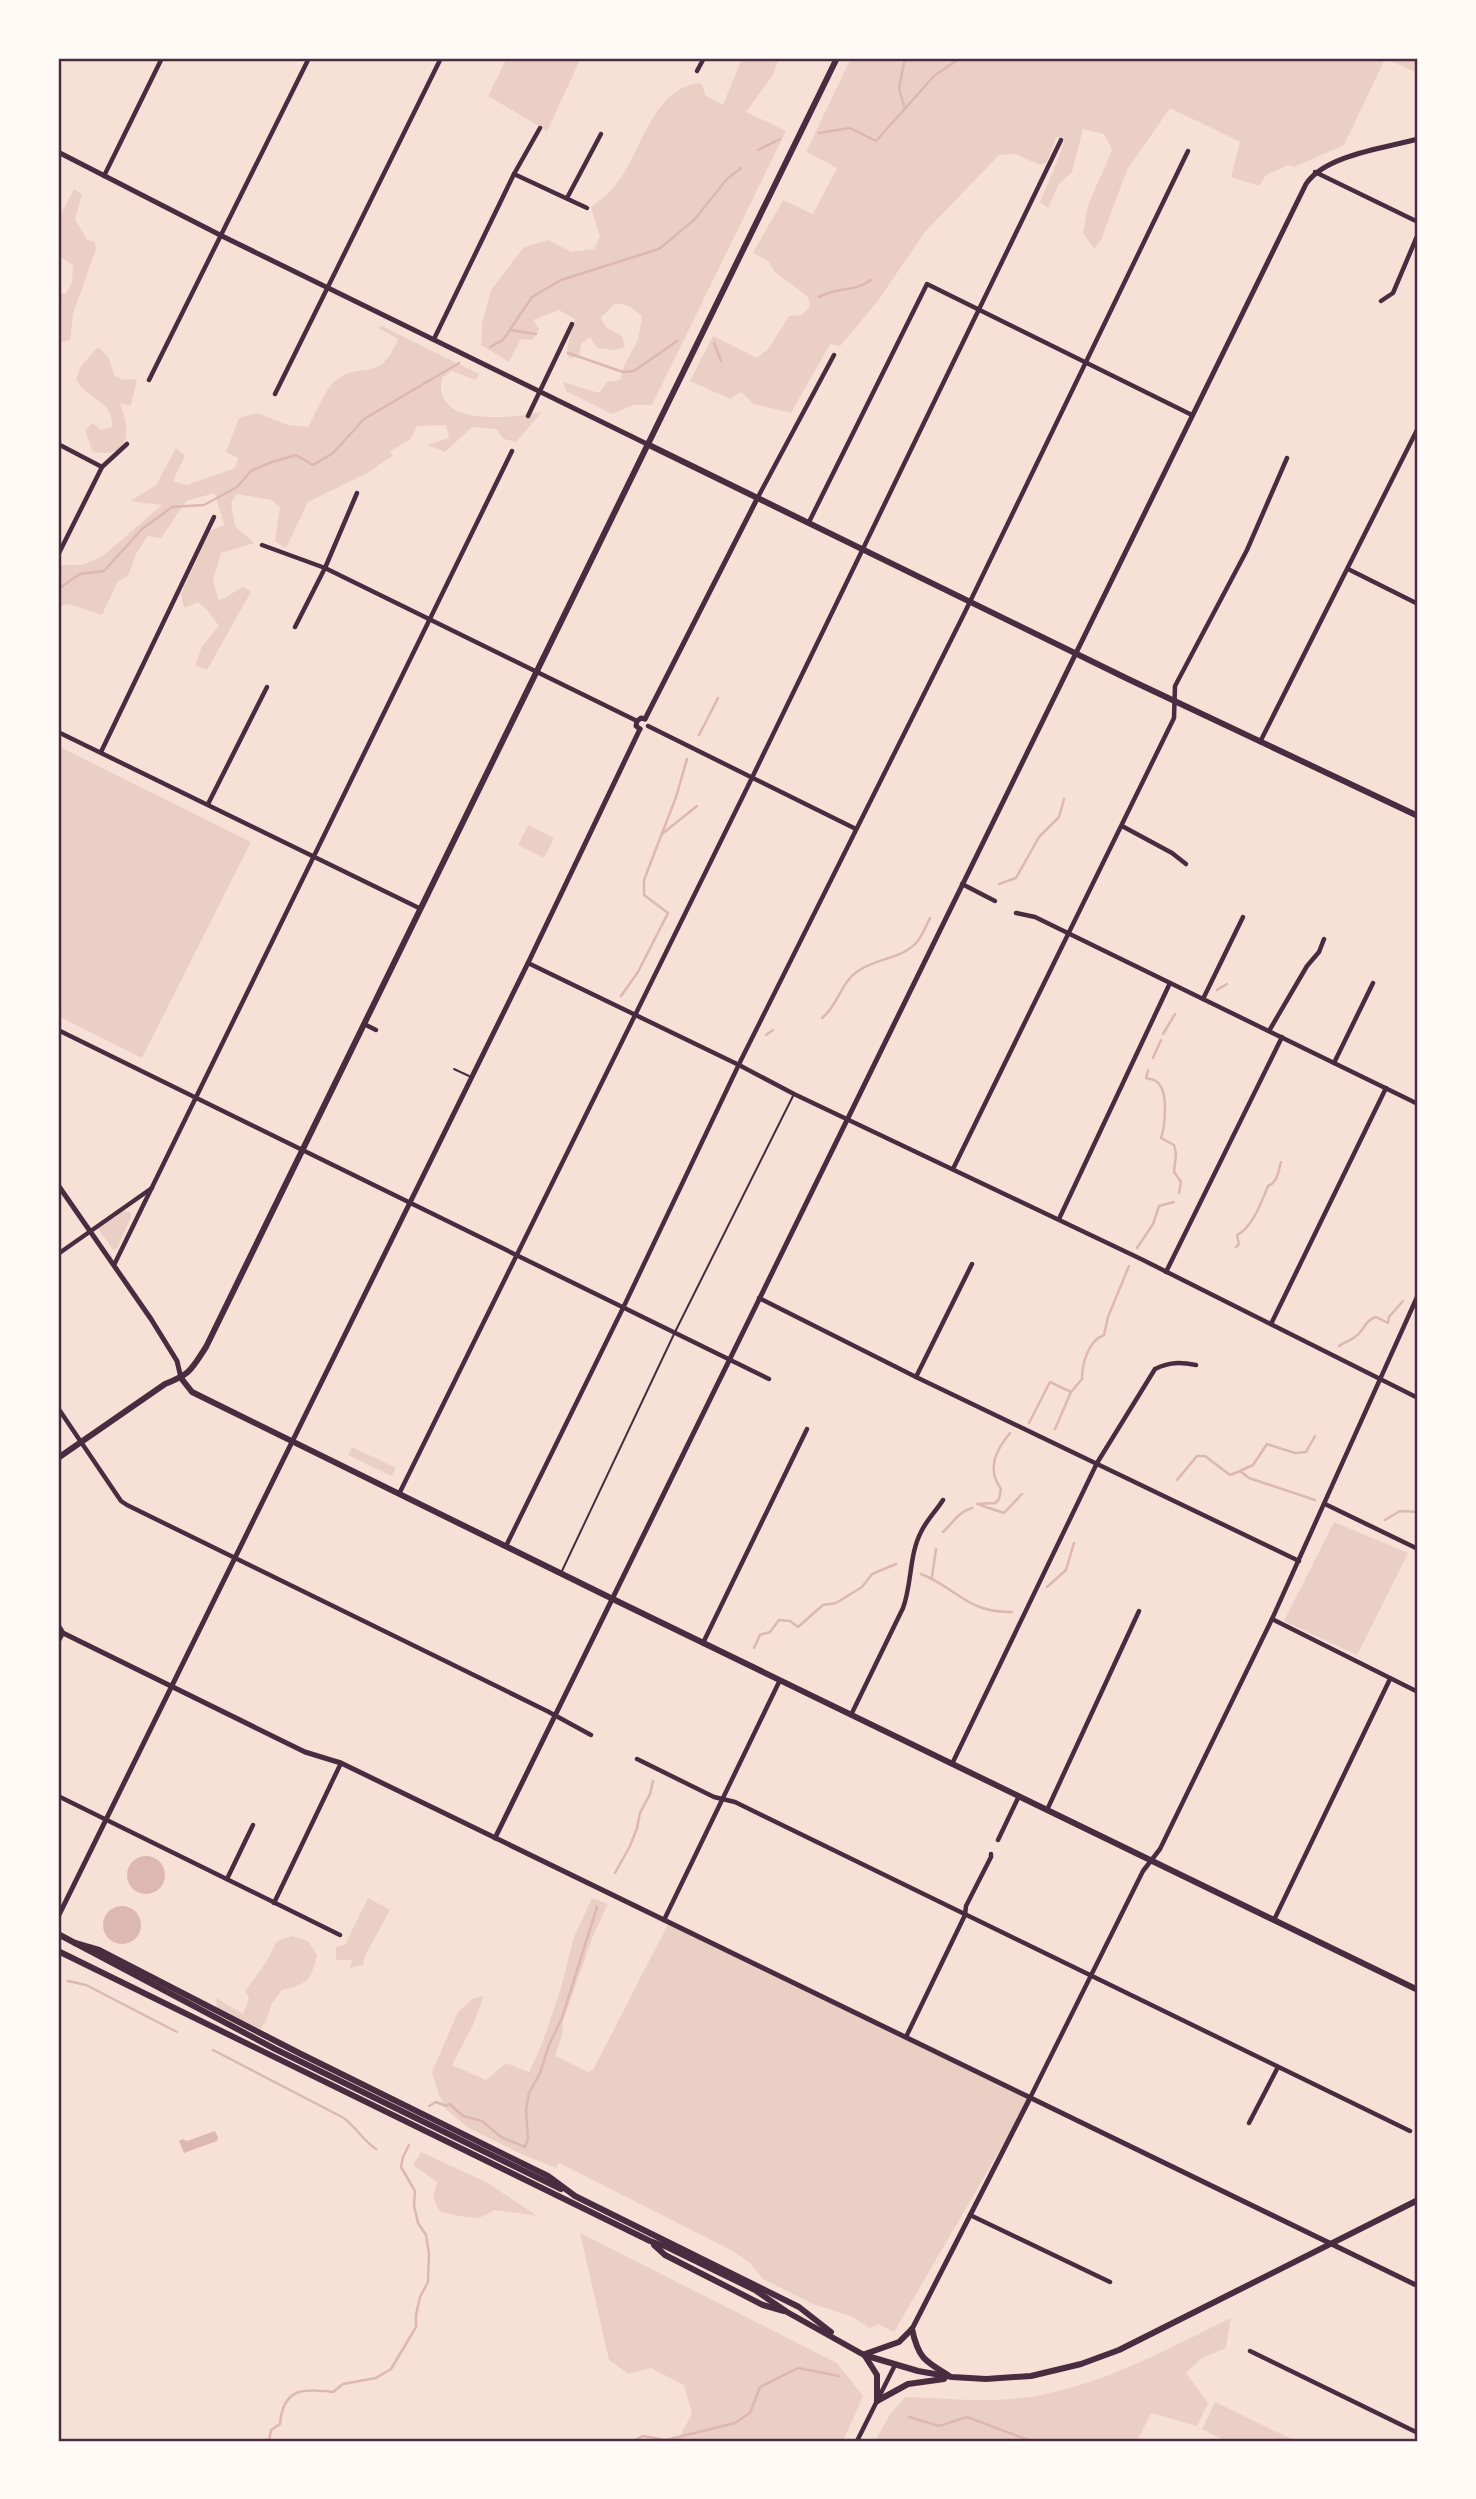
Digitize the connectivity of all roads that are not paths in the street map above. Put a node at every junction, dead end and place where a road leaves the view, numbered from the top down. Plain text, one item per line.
1 (162, 58) edge
2 (309, 58) edge
3 (441, 58) edge
4 (704, 58) edge
5 (837, 58) edge
6 (697, 71) dead end
7 (540, 128) dead end
8 (601, 134) dead end
9 (1418, 139) edge
10 (1061, 140) dead end
11 (1188, 151) dead end
12 (58, 152) edge
13 (1315, 172) junction
14 (514, 174) junction
15 (104, 176) junction
16 (567, 198) junction
17 (587, 208) dead end
18 (1418, 222) edge
19 (1418, 234) edge
20 (222, 236) junction
21 (329, 288) junction
22 (1381, 301) dead end
23 (981, 310) junction
24 (572, 324) dead end
25 (434, 340) junction
26 (834, 355) dead end
27 (1086, 363) junction
28 (149, 380) dead end
29 (539, 392) junction
30 (275, 394) dead end
31 (1192, 415) junction
32 (528, 416) dead end
33 (1418, 428) edge
34 (58, 444) edge
35 (127, 444) dead end
36 (649, 445) junction
37 (512, 451) dead end
38 (1287, 458) dead end
39 (102, 467) junction
40 (357, 493) dead end
41 (758, 497) junction
42 (214, 517) dead end
43 (809, 522) junction
44 (262, 545) dead end
45 (863, 549) junction
46 (58, 555) edge
47 (325, 568) junction
48 (1348, 569) junction
49 (970, 602) junction
50 (1418, 604) edge
51 (429, 619) junction
52 (295, 627) dead end
53 (1075, 653) junction
54 (537, 672) junction
55 (267, 687) dead end
56 (1175, 701) junction
57 (645, 719) junction
58 (637, 720) junction
59 (648, 726) junction
60 (640, 730) junction
61 (58, 732) edge
62 (1260, 742) junction
63 (101, 752) junction
64 (752, 778) junction
65 (208, 804) junction
66 (1418, 816) edge
67 (1122, 826) junction
68 (856, 829) junction
69 (315, 858) junction
70 (1186, 864) dead end
71 (961, 884) junction
72 (995, 901) dead end
73 (419, 908) junction
74 (1016, 913) dead end
75 (1243, 917) dead end
76 (1069, 934) junction
77 (1324, 939) dead end
78 (528, 963) junction
79 (1170, 983) junction
80 (1373, 983) dead end
81 (1203, 999) junction
82 (634, 1015) junction
83 (364, 1024) junction
84 (58, 1030) edge
85 (376, 1030) dead end
86 (1269, 1031) junction
87 (1282, 1037) junction
88 (1334, 1063) junction
89 (739, 1065) junction
90 (454, 1069) dead end
91 (471, 1077) junction
92 (1386, 1088) junction
93 (794, 1094) junction
94 (196, 1097) junction
95 (1418, 1104) edge
96 (848, 1119) junction
97 (303, 1150) junction
98 (953, 1168) junction
99 (58, 1185) edge
100 (153, 1187) junction
101 (410, 1203) junction
102 (1059, 1219) junction
103 (90, 1231) junction
104 (58, 1254) edge
105 (517, 1254) junction
106 (972, 1264) dead end
107 (114, 1265) junction
108 (1166, 1272) junction
109 (1418, 1295) edge
110 (758, 1297) junction
111 (624, 1306) junction
112 (1271, 1324) junction
113 (675, 1332) junction
114 (730, 1360) junction
115 (1196, 1365) dead end
116 (916, 1377) junction
117 (181, 1378) junction
118 (1380, 1378) junction
119 (769, 1379) dead end
120 (1418, 1398) edge
121 (58, 1408) edge
122 (807, 1429) dead end
123 (81, 1441) junction
124 (292, 1441) junction
125 (58, 1458) edge
126 (1097, 1463) junction
127 (399, 1494) junction
128 (943, 1500) dead end
129 (1325, 1504) junction
130 (506, 1546) junction
131 (1418, 1549) edge
132 (235, 1557) junction
133 (1299, 1561) junction
134 (561, 1573) junction
135 (612, 1598) junction
136 (1139, 1611) dead end
137 (1272, 1619) junction
138 (58, 1625) edge
139 (63, 1633) junction
140 (58, 1642) edge
141 (703, 1643) junction
142 (1391, 1679) junction
143 (780, 1680) junction
144 (172, 1687) junction
145 (1418, 1692) edge
146 (851, 1714) junction
147 (554, 1715) junction
148 (591, 1735) dead end
149 (637, 1759) dead end
150 (341, 1763) junction
151 (952, 1764) junction
152 (58, 1796) edge
153 (1018, 1796) junction
154 (723, 1800) junction
155 (1047, 1810) junction
156 (106, 1819) junction
157 (253, 1825) dead end
158 (495, 1838) junction
159 (998, 1840) dead end
160 (990, 1854) dead end
161 (1151, 1861) junction
162 (227, 1879) junction
163 (274, 1903) junction
164 (965, 1915) junction
165 (58, 1917) edge
166 (664, 1920) junction
167 (1274, 1920) junction
168 (58, 1934) edge
169 (340, 1935) dead end
170 (58, 1951) edge
171 (1091, 1976) junction
172 (1418, 1990) edge
173 (906, 2037) junction
174 (1278, 2067) junction
175 (1030, 2098) junction
176 (1249, 2123) dead end
177 (1410, 2131) dead end
178 (1418, 2200) edge
179 (969, 2215) junction
180 (1110, 2283) dead end
181 (1418, 2286) edge
182 (912, 2329) junction
183 (845, 2344) junction
184 (1250, 2351) dead end
185 (864, 2355) junction
186 (895, 2365) junction
187 (953, 2378) junction
188 (877, 2401) junction
189 (1418, 2433) edge
190 (857, 2441) edge

1 - 15 street
2 - 20 street
3 - 21 street
4 - 6 street
5 - 36 main road
7 - 14 street
8 - 16 street
9 - 13 street
10 - 23 street
11 - 27 street
12 - 15 street
13 - 18 street
13 - 31 street
14 - 16 street
14 - 25 street
15 - 20 street
16 - 17 street
19 - 22 street
20 - 21 street
20 - 28 street
21 - 25 street
21 - 30 street
23 - 27 street
23 - 43 street
23 - 45 street
24 - 29 street
25 - 29 street
26 - 41 street
27 - 31 street
27 - 49 street
29 - 32 street
29 - 36 street
31 - 53 street
33 - 48 street
34 - 39 street
35 - 39 street
36 - 41 main road
36 - 54 main road
37 - 51 street
38 - 56 street
39 - 46 street
40 - 47 street
41 - 43 main road
41 - 57 street
42 - 63 street
43 - 45 main road
44 - 47 street
45 - 49 main road
45 - 64 street
47 - 51 street
47 - 52 street
48 - 50 street
48 - 62 street
49 - 53 main road
49 - 68 street
51 - 54 street
51 - 69 street
53 - 56 main road
53 - 71 street
54 - 58 street
54 - 73 main road
55 - 65 street
56 - 62 main road
56 - 67 street
57 - 58 street
57 - 59 street
58 - 60 street
59 - 60 street
59 - 64 street
60 - 78 street
61 - 63 street
62 - 66 main road
63 - 65 street
64 - 68 street
64 - 82 street
65 - 69 street
67 - 70 street
67 - 76 street
68 - 89 street
69 - 73 street
69 - 94 street
71 - 72 street
71 - 96 street
73 - 83 main road
74 - 76 street
75 - 81 street
76 - 79 street
76 - 98 street
77 - 86 street
78 - 82 street
78 - 91 street
79 - 81 street
79 - 102 street
80 - 88 street
81 - 86 street
82 - 89 street
82 - 105 street
83 - 85 street
83 - 97 main road
84 - 94 street
86 - 87 street
87 - 88 street
87 - 108 street
88 - 92 street
89 - 93 street
89 - 111 street
90 - 91 lane
91 - 101 street
92 - 95 street
92 - 112 street
93 - 96 street
93 - 113 lane
94 - 97 street
94 - 100 street
96 - 98 street
96 - 110 street
97 - 101 street
97 - 117 main road
98 - 102 street
99 - 103 street
100 - 103 street
100 - 107 street
101 - 105 street
101 - 124 street
102 - 108 street
103 - 104 street
103 - 107 street
105 - 111 street
105 - 127 street
106 - 116 street
107 - 117 street
108 - 112 street
109 - 118 street
110 - 114 street
110 - 116 street
111 - 113 street
111 - 130 street
112 - 118 street
113 - 114 street
113 - 134 lane
114 - 119 street
114 - 135 street
115 - 126 street
116 - 126 street
117 - 123 main road
117 - 124 main road
118 - 120 street
118 - 129 street
121 - 123 street
122 - 141 street
123 - 125 main road
123 - 132 street
124 - 127 main road
124 - 132 street
126 - 133 street
126 - 151 street
127 - 130 main road
128 - 146 street
129 - 131 street
129 - 133 street
130 - 134 main road
132 - 144 street
132 - 147 street
133 - 137 street
134 - 135 main road
135 - 141 main road
135 - 147 street
136 - 155 street
137 - 142 street
137 - 161 street
138 - 139 street
139 - 140 street
139 - 144 street
141 - 143 main road
142 - 145 street
142 - 167 street
143 - 146 main road
143 - 154 street
144 - 150 street
144 - 156 street
146 - 151 main road
147 - 148 street
147 - 158 street
149 - 154 street
150 - 158 street
150 - 163 street
151 - 153 main road
152 - 156 street
153 - 155 main road
153 - 159 street
154 - 164 street
154 - 166 street
155 - 161 main road
156 - 162 street
156 - 165 street
157 - 162 street
158 - 166 street
160 - 164 street
161 - 167 main road
161 - 171 street
162 - 163 street
163 - 169 street
164 - 171 street
164 - 173 street
166 - 173 street
167 - 172 main road
168 - 183 main road
170 - 183 main road
171 - 174 street
171 - 175 street
173 - 175 street
174 - 176 street
174 - 177 street
175 - 179 street
175 - 181 street
178 - 187 main road
179 - 180 street
179 - 182 street
182 - 185 main road
182 - 187 main road
183 - 185 main road
184 - 189 street
185 - 186 main road
185 - 188 main road
186 - 187 main road
186 - 188 street
187 - 188 main road
188 - 190 street

